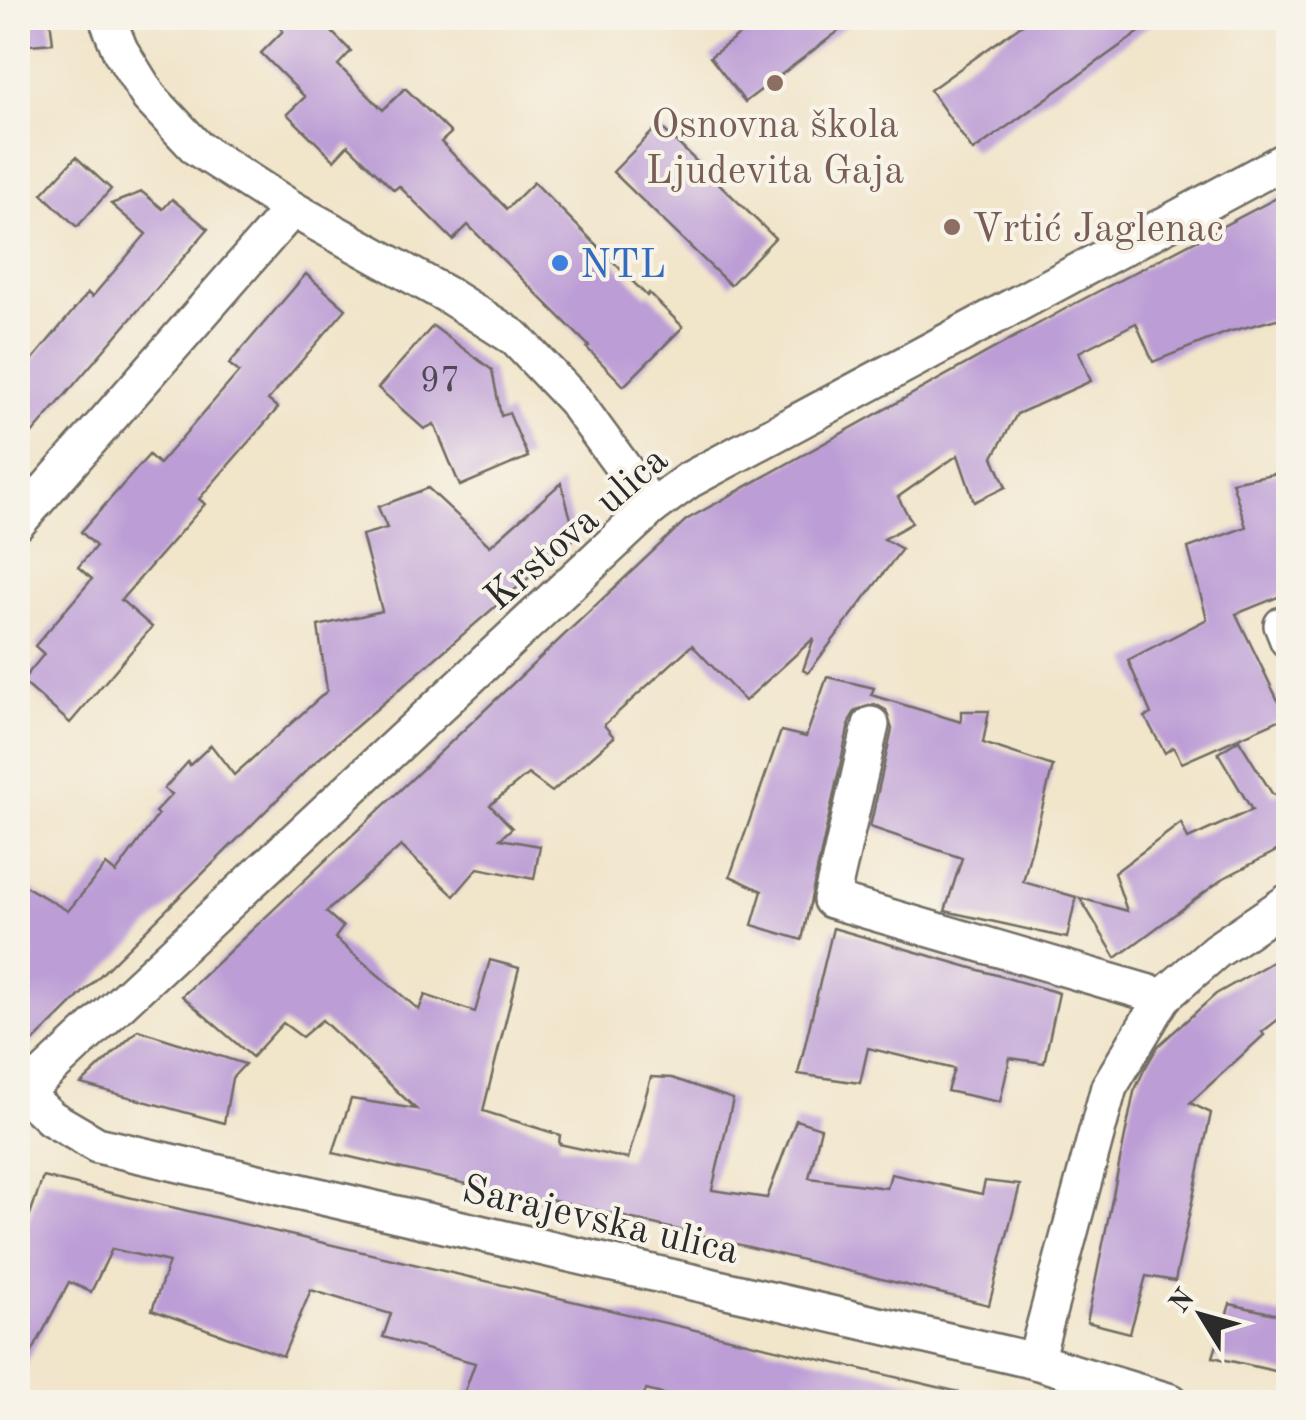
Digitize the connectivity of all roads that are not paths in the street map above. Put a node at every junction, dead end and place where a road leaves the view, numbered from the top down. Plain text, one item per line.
1 (107, 18) edge
2 (1288, 159) edge
3 (292, 210) junction
4 (652, 507) junction
5 (18, 522) edge
6 (1288, 623) edge
7 (1288, 640) edge
8 (871, 725) dead end
9 (1288, 902) edge
10 (1163, 997) junction
11 (21, 1096) edge
12 (1036, 1362) junction
13 (1164, 1402) edge

1 - 3 street
2 - 4 street, Krstova ulica
3 - 4 street
3 - 5 street
4 - 11 street, Krstova ulica
6 - 7 street
8 - 10 street
9 - 10 street
10 - 12 street
11 - 12 street, Sarajevska ulica
12 - 13 street, Sarajevska ulica

